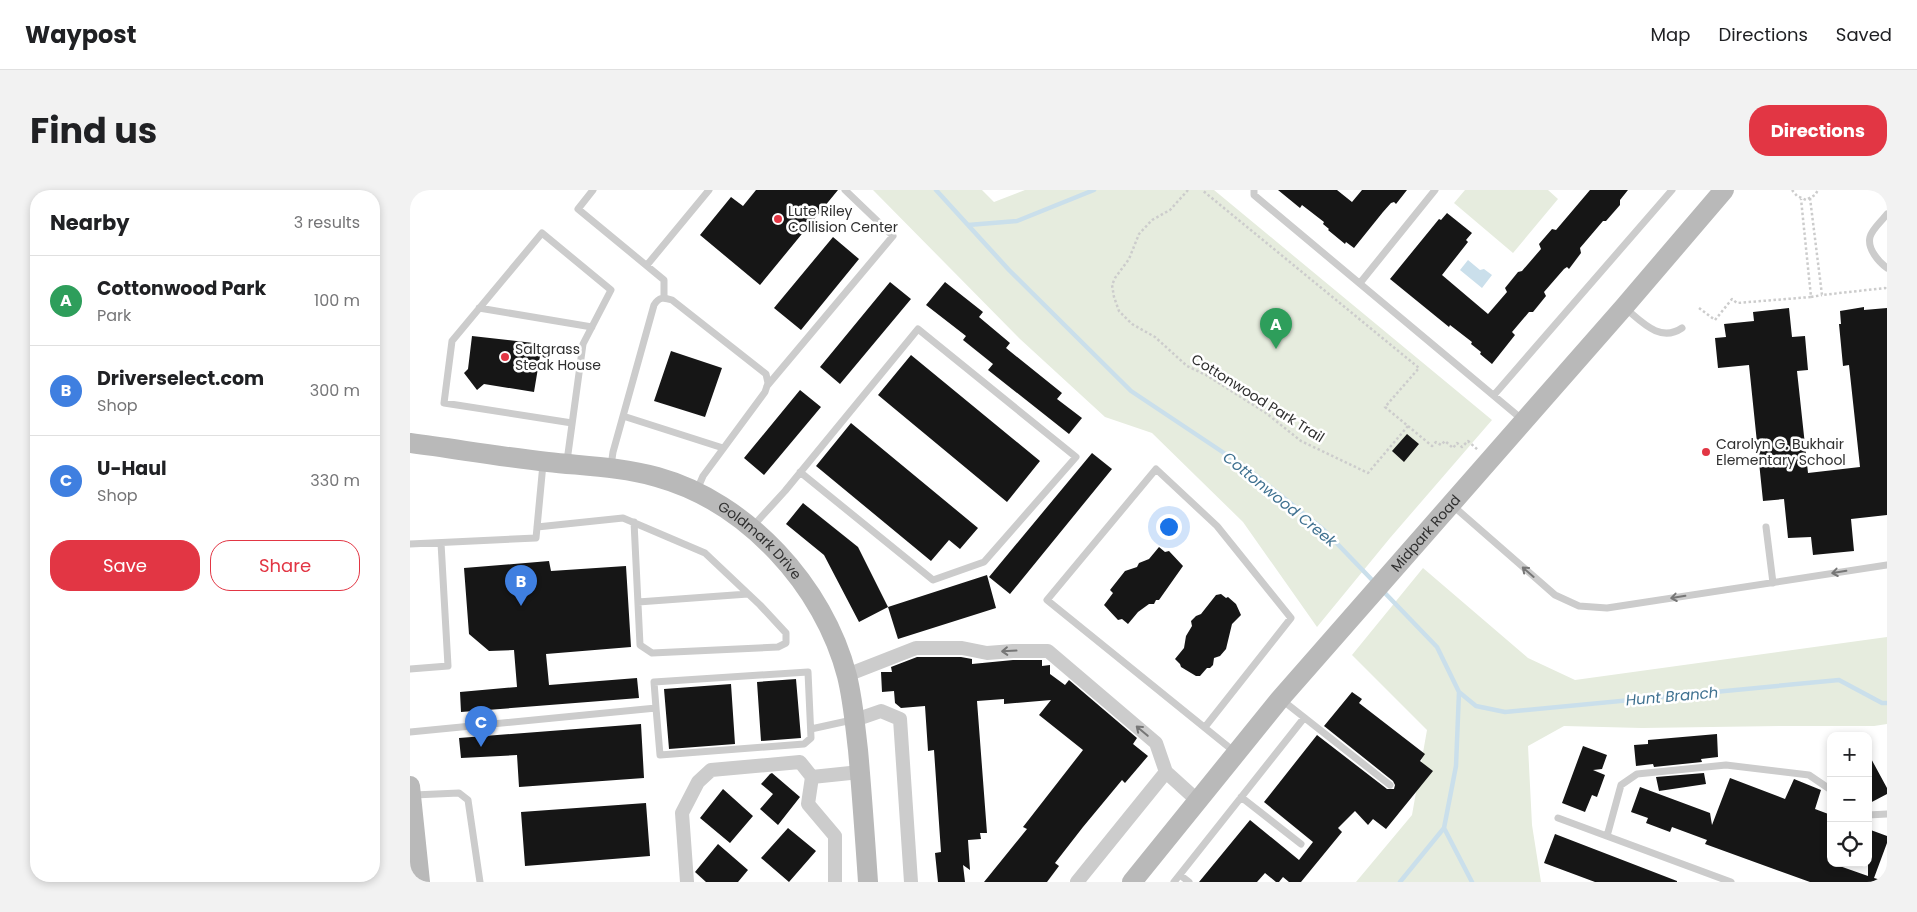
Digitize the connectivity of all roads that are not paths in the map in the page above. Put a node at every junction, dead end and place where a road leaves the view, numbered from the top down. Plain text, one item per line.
1 (593, 190) edge
2 (709, 190) edge
3 (845, 190) edge
4 (1254, 190) edge
5 (1435, 190) edge
6 (1724, 190) edge
7 (1669, 191) edge
8 (1887, 214) edge
9 (647, 265) junction
10 (1887, 268) edge
11 (1360, 283) junction
12 (664, 297) junction
13 (1624, 307) junction
14 (479, 308) junction
15 (592, 327) junction
16 (1682, 328) dead end
17 (767, 386) junction
18 (1494, 395) junction
19 (623, 416) junction
20 (1524, 421) junction
21 (572, 423) junction
22 (410, 443) edge
23 (723, 448) junction
24 (544, 461) junction
25 (567, 464) junction
26 (610, 468) junction
27 (800, 472) junction
28 (696, 492) junction
29 (1450, 504) junction
30 (634, 522) junction
31 (537, 527) junction
32 (1766, 527) dead end
33 (751, 528) junction
34 (441, 543) junction
35 (410, 544) edge
36 (1887, 565) edge
37 (1773, 582) junction
38 (748, 594) junction
39 (638, 602) junction
40 (410, 669) edge
41 (847, 675) junction
42 (1280, 699) junction
43 (656, 708) junction
44 (1304, 718) junction
45 (855, 720) junction
46 (1205, 727) junction
47 (811, 729) junction
48 (410, 732) edge
49 (1236, 754) junction
50 (860, 772) junction
51 (1166, 772) junction
52 (812, 777) junction
53 (1390, 785) dead end
54 (1827, 787) edge
55 (410, 790) edge
56 (1241, 797) junction
57 (1198, 801) junction
58 (1887, 814) edge
59 (1872, 815) edge
60 (1558, 818) dead end
61 (1607, 836) junction
62 (1301, 844) dead end
63 (1180, 875) junction
64 (420, 882) edge
65 (480, 882) edge
66 (687, 882) edge
67 (835, 882) edge
68 (868, 882) edge
69 (911, 882) edge
70 (1077, 882) edge
71 (1132, 882) edge
72 (1174, 882) edge
73 (1188, 882) edge
74 (1731, 882) edge

1 - 9 lane
2 - 9 lane
3 - 17 lane
4 - 11 lane
5 - 11 lane
6 - 13 street, Midpark Road
7 - 18 lane
8 - 10 lane
9 - 12 lane
11 - 18 lane
12 - 17 lane
12 - 19 lane
13 - 16 lane
13 - 20 street, Midpark Road
14 - 15 lane
14 - 15 lane
14 - 21 lane
15 - 21 lane
17 - 23 lane
18 - 20 lane
19 - 23 lane
19 - 26 lane
20 - 29 street, Midpark Road
21 - 25 lane
22 - 24 street, Goldmark Drive
23 - 28 lane
24 - 25 street, Goldmark Drive
24 - 31 lane
25 - 26 street, Goldmark Drive
26 - 28 street, Goldmark Drive
27 - 27 lane
27 - 33 lane
28 - 33 street, Goldmark Drive
37 -> 29 lane
29 - 42 street, Midpark Road
30 - 31 lane
30 - 38 lane
30 - 39 lane
31 - 34 lane
32 - 37 lane
33 - 41 street, Goldmark Drive
34 - 35 lane
34 - 40 lane
36 -> 37 lane
38 - 39 lane
38 - 39 lane
41 - 45 street, Goldmark Drive
51 -> 41 street
42 - 44 lane
42 - 49 street, Midpark Road
43 - 47 lane
43 - 47 lane
43 - 48 lane
44 - 53 lane
44 - 56 lane
45 - 47 lane
45 - 50 street, Goldmark Drive
45 - 69 street
46 - 46 lane
46 - 49 lane
49 - 57 street, Midpark Road
50 - 52 street
50 - 68 street, Goldmark Drive
51 - 57 street
51 - 70 street
52 - 66 street
52 - 67 street
54 - 61 lane
55 - 64 street
55 - 65 lane
56 - 62 lane
56 - 63 lane
57 - 71 street, Midpark Road
58 - 59 lane
60 - 61 lane
61 - 74 lane
63 - 72 lane
63 - 73 lane

